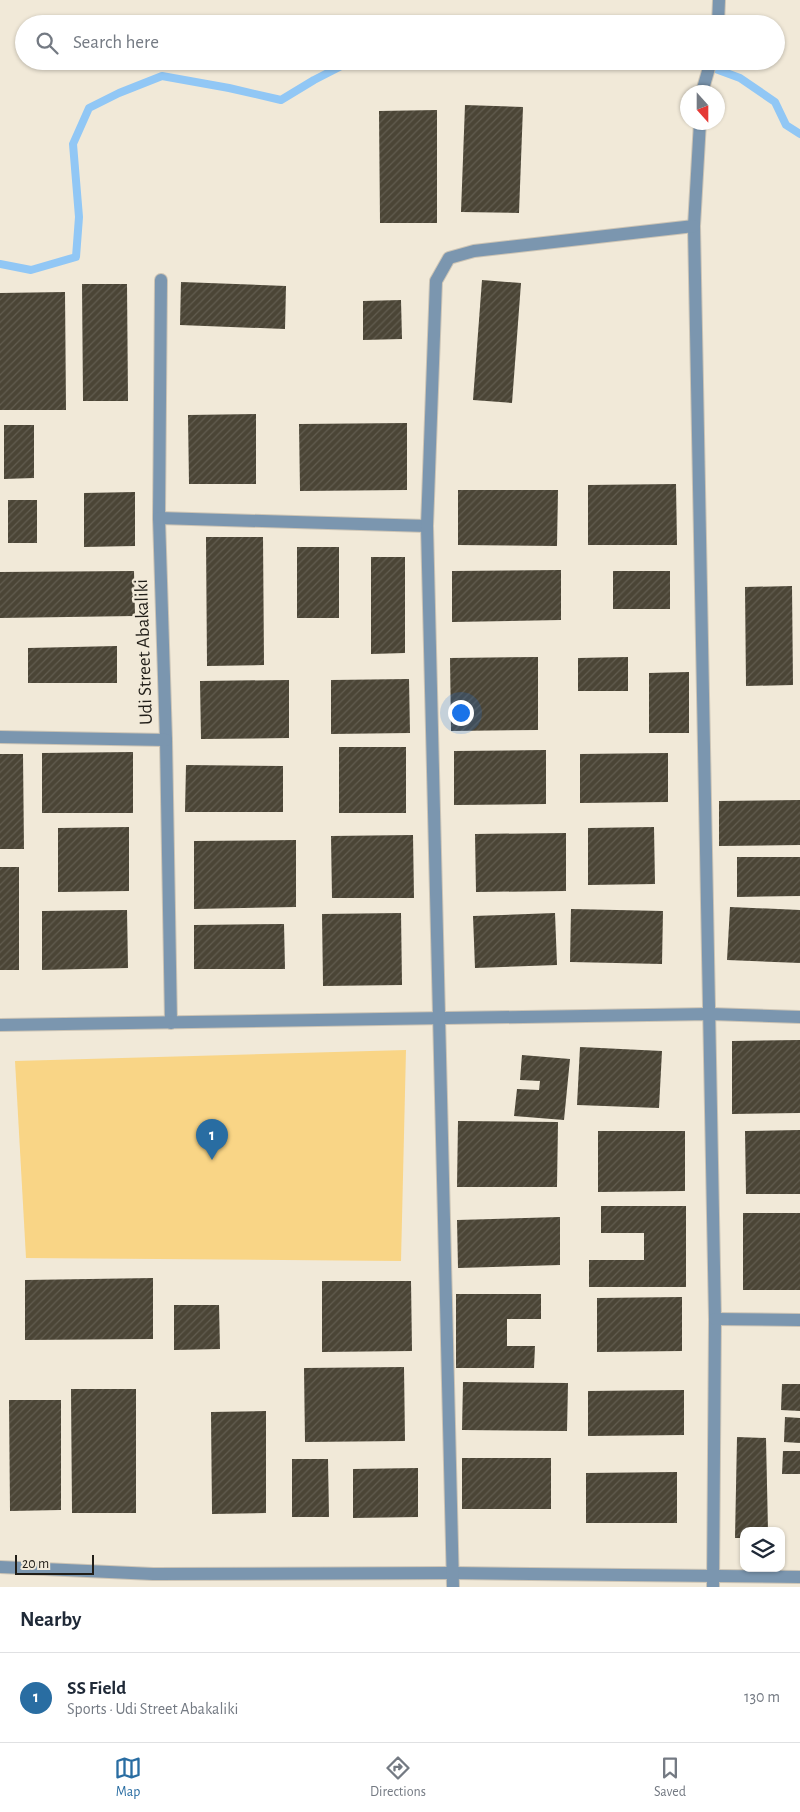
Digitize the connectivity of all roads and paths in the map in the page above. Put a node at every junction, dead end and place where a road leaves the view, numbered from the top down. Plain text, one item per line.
1 (719, 0) edge
2 (718, 15) edge
3 (708, 70) edge
4 (704, 85) edge
5 (700, 130) edge
6 (694, 226) junction
7 (161, 280) dead end
8 (159, 518) junction
9 (427, 526) junction
10 (0, 737) edge
11 (166, 740) junction
12 (710, 1014) junction
13 (438, 1017) junction
14 (800, 1017) edge
15 (171, 1023) junction
16 (0, 1025) edge
17 (715, 1319) junction
18 (800, 1320) edge
19 (0, 1567) edge
20 (453, 1574) junction
21 (800, 1577) edge
22 (153, 1581) edge
23 (713, 1581) edge
24 (453, 1587) edge

1 - 2 street
3 - 4 street
5 - 6 street
6 - 9 street
6 - 12 street
7 - 8 street, Udi Street Abakaliki
8 - 9 street
8 - 11 street, Udi Street Abakaliki
9 - 13 street
10 - 11 street
11 - 15 street, Udi Street Abakaliki
12 - 13 street
12 - 14 street
12 - 17 street
13 - 15 street
13 - 20 street
15 - 16 street
17 - 18 street
17 - 23 street
19 - 22 street
20 - 22 street
20 - 23 street
20 - 24 street
21 - 23 street

